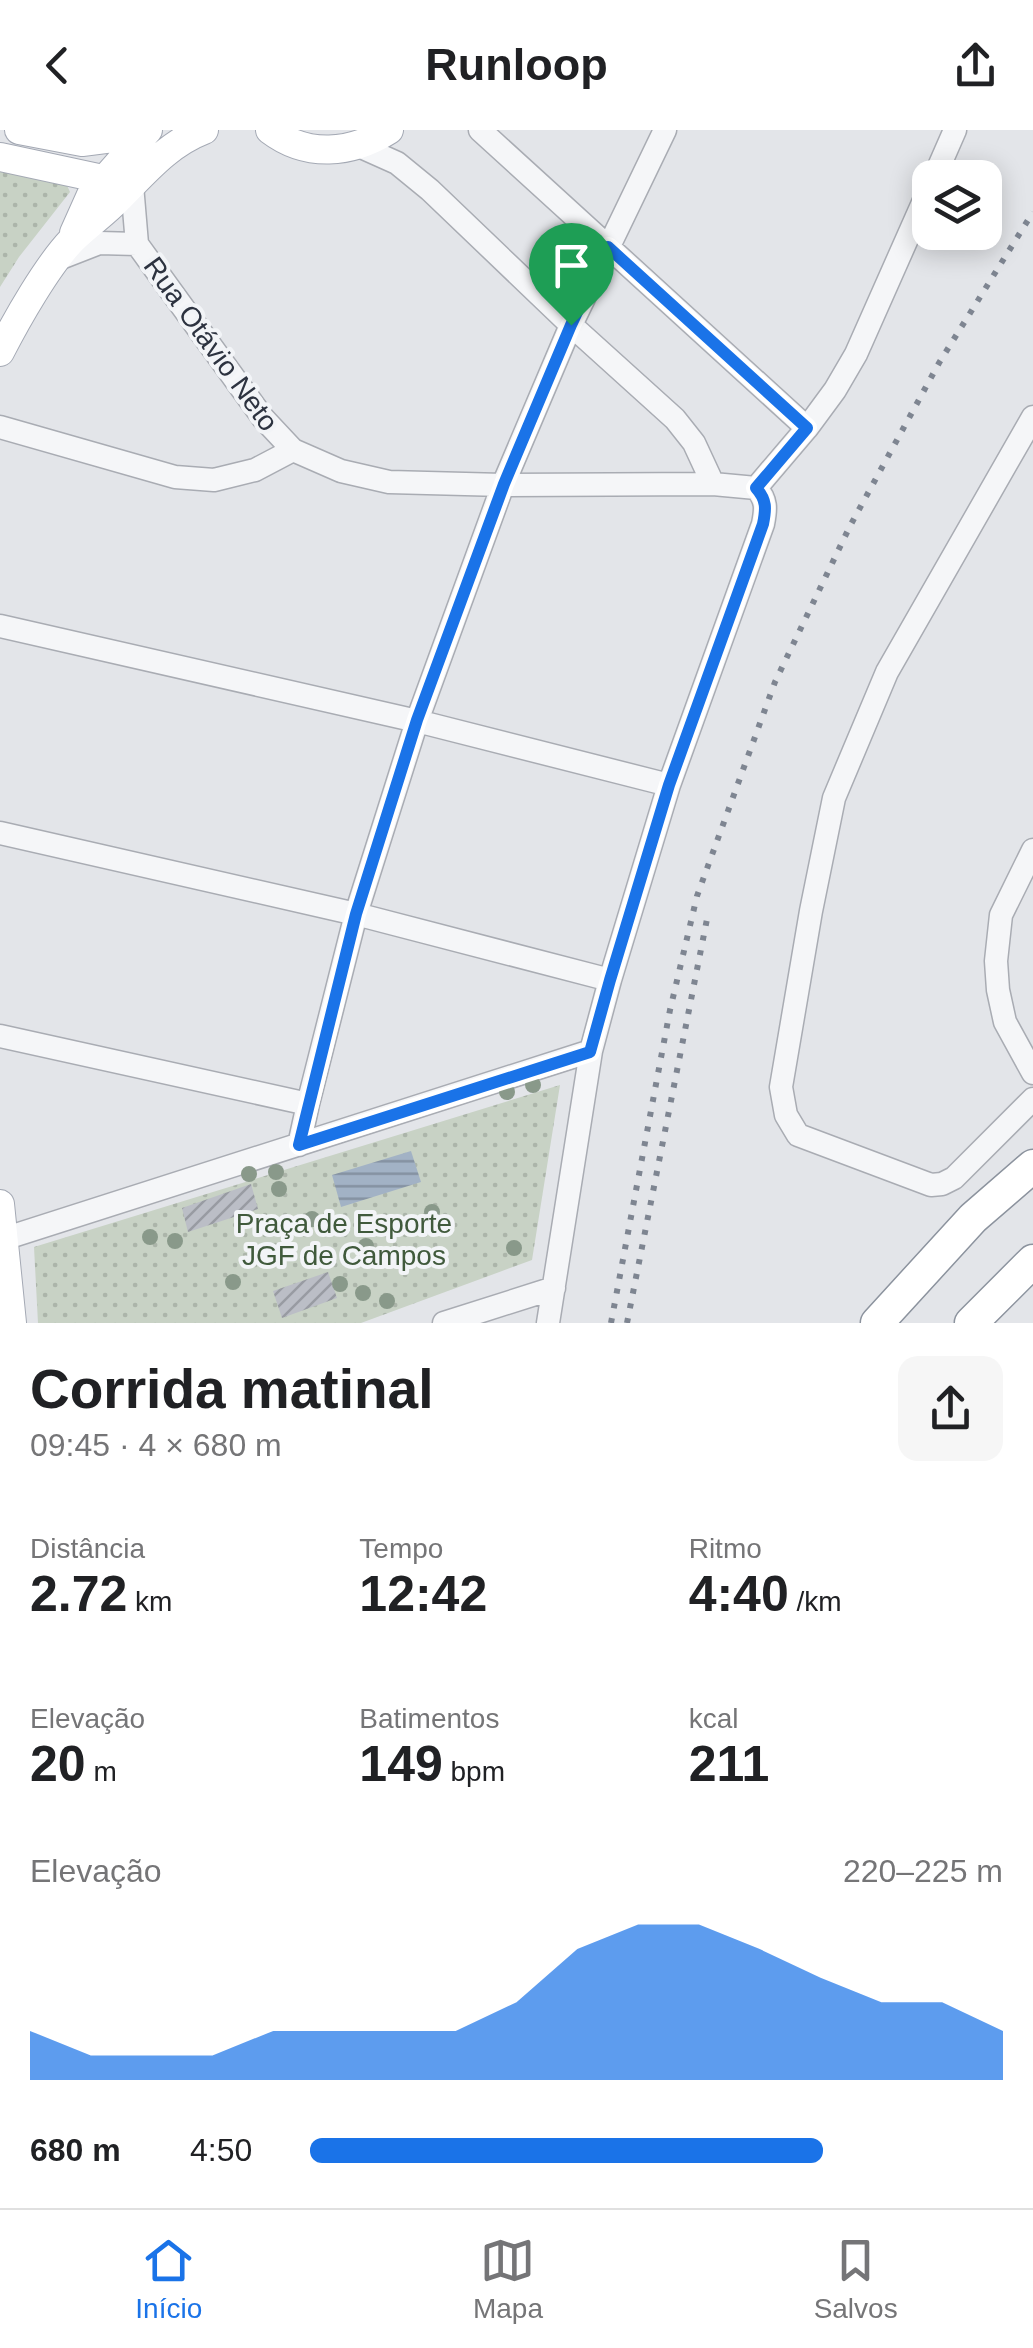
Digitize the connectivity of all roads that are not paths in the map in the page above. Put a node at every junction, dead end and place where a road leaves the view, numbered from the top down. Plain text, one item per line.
1 (19, 130) edge
2 (147, 130) edge
3 (204, 130) edge
4 (270, 130) edge
5 (388, 130) edge
6 (480, 130) edge
7 (666, 130) edge
8 (955, 130) edge
9 (359, 146) junction
10 (0, 157) edge
11 (942, 160) edge
12 (119, 183) junction
13 (912, 228) edge
14 (137, 244) junction
15 (608, 247) junction
16 (64, 250) junction
17 (571, 325) junction
18 (3, 342) edge
19 (1033, 416) edge
20 (675, 419) junction
21 (0, 427) edge
22 (807, 428) junction
23 (293, 450) junction
24 (504, 484) junction
25 (664, 484) junction
26 (713, 484) junction
27 (756, 488) junction
28 (0, 626) edge
29 (417, 720) junction
30 (669, 785) junction
31 (0, 833) edge
32 (1033, 850) edge
33 (356, 914) junction
34 (610, 980) junction
35 (0, 1036) edge
36 (590, 1052) junction
37 (1033, 1073) edge
38 (1033, 1098) edge
39 (308, 1104) junction
40 (299, 1145) junction
41 (1033, 1166) edge
42 (0, 1204) edge
43 (1, 1240) edge
44 (1033, 1261) edge
45 (554, 1288) junction
46 (5, 1291) edge
47 (12, 1323) edge
48 (444, 1323) edge
49 (548, 1323) edge
50 (877, 1323) edge
51 (970, 1323) edge

1 - 2 main road
2 - 12 main road
3 - 12 main road
4 - 9 main road
5 - 9 main road
6 - 15 street
7 - 15 street
8 - 11 street
9 - 17 street
10 - 12 main road
12 - 14 street, Rua Otávio Neto
12 - 16 main road
13 - 22 street
14 - 16 street, Rua Otávio Neto
14 - 23 street, Rua Otávio Neto
15 - 17 street
15 - 22 street
16 - 18 main road
17 - 20 street
17 - 24 street
19 - 38 street
20 - 25 street
20 - 26 street
21 - 23 street
22 - 27 street
23 - 24 street, Rua Otávio Neto
24 - 25 street, Rua Otávio Neto
24 - 29 street
25 - 26 street, Rua Otávio Neto
26 - 27 street, Rua Otávio Neto
27 - 30 street
28 - 29 street
29 - 30 street
29 - 33 street
30 - 34 street
31 - 33 street
32 - 37 street
33 - 34 street
33 - 39 street
34 - 36 street
35 - 39 street
36 - 40 street
36 - 45 street
39 - 40 street
40 - 43 street
41 - 50 highway
42 - 43 main road
43 - 46 main road
44 - 51 highway
45 - 48 street
45 - 49 street
46 - 47 main road

